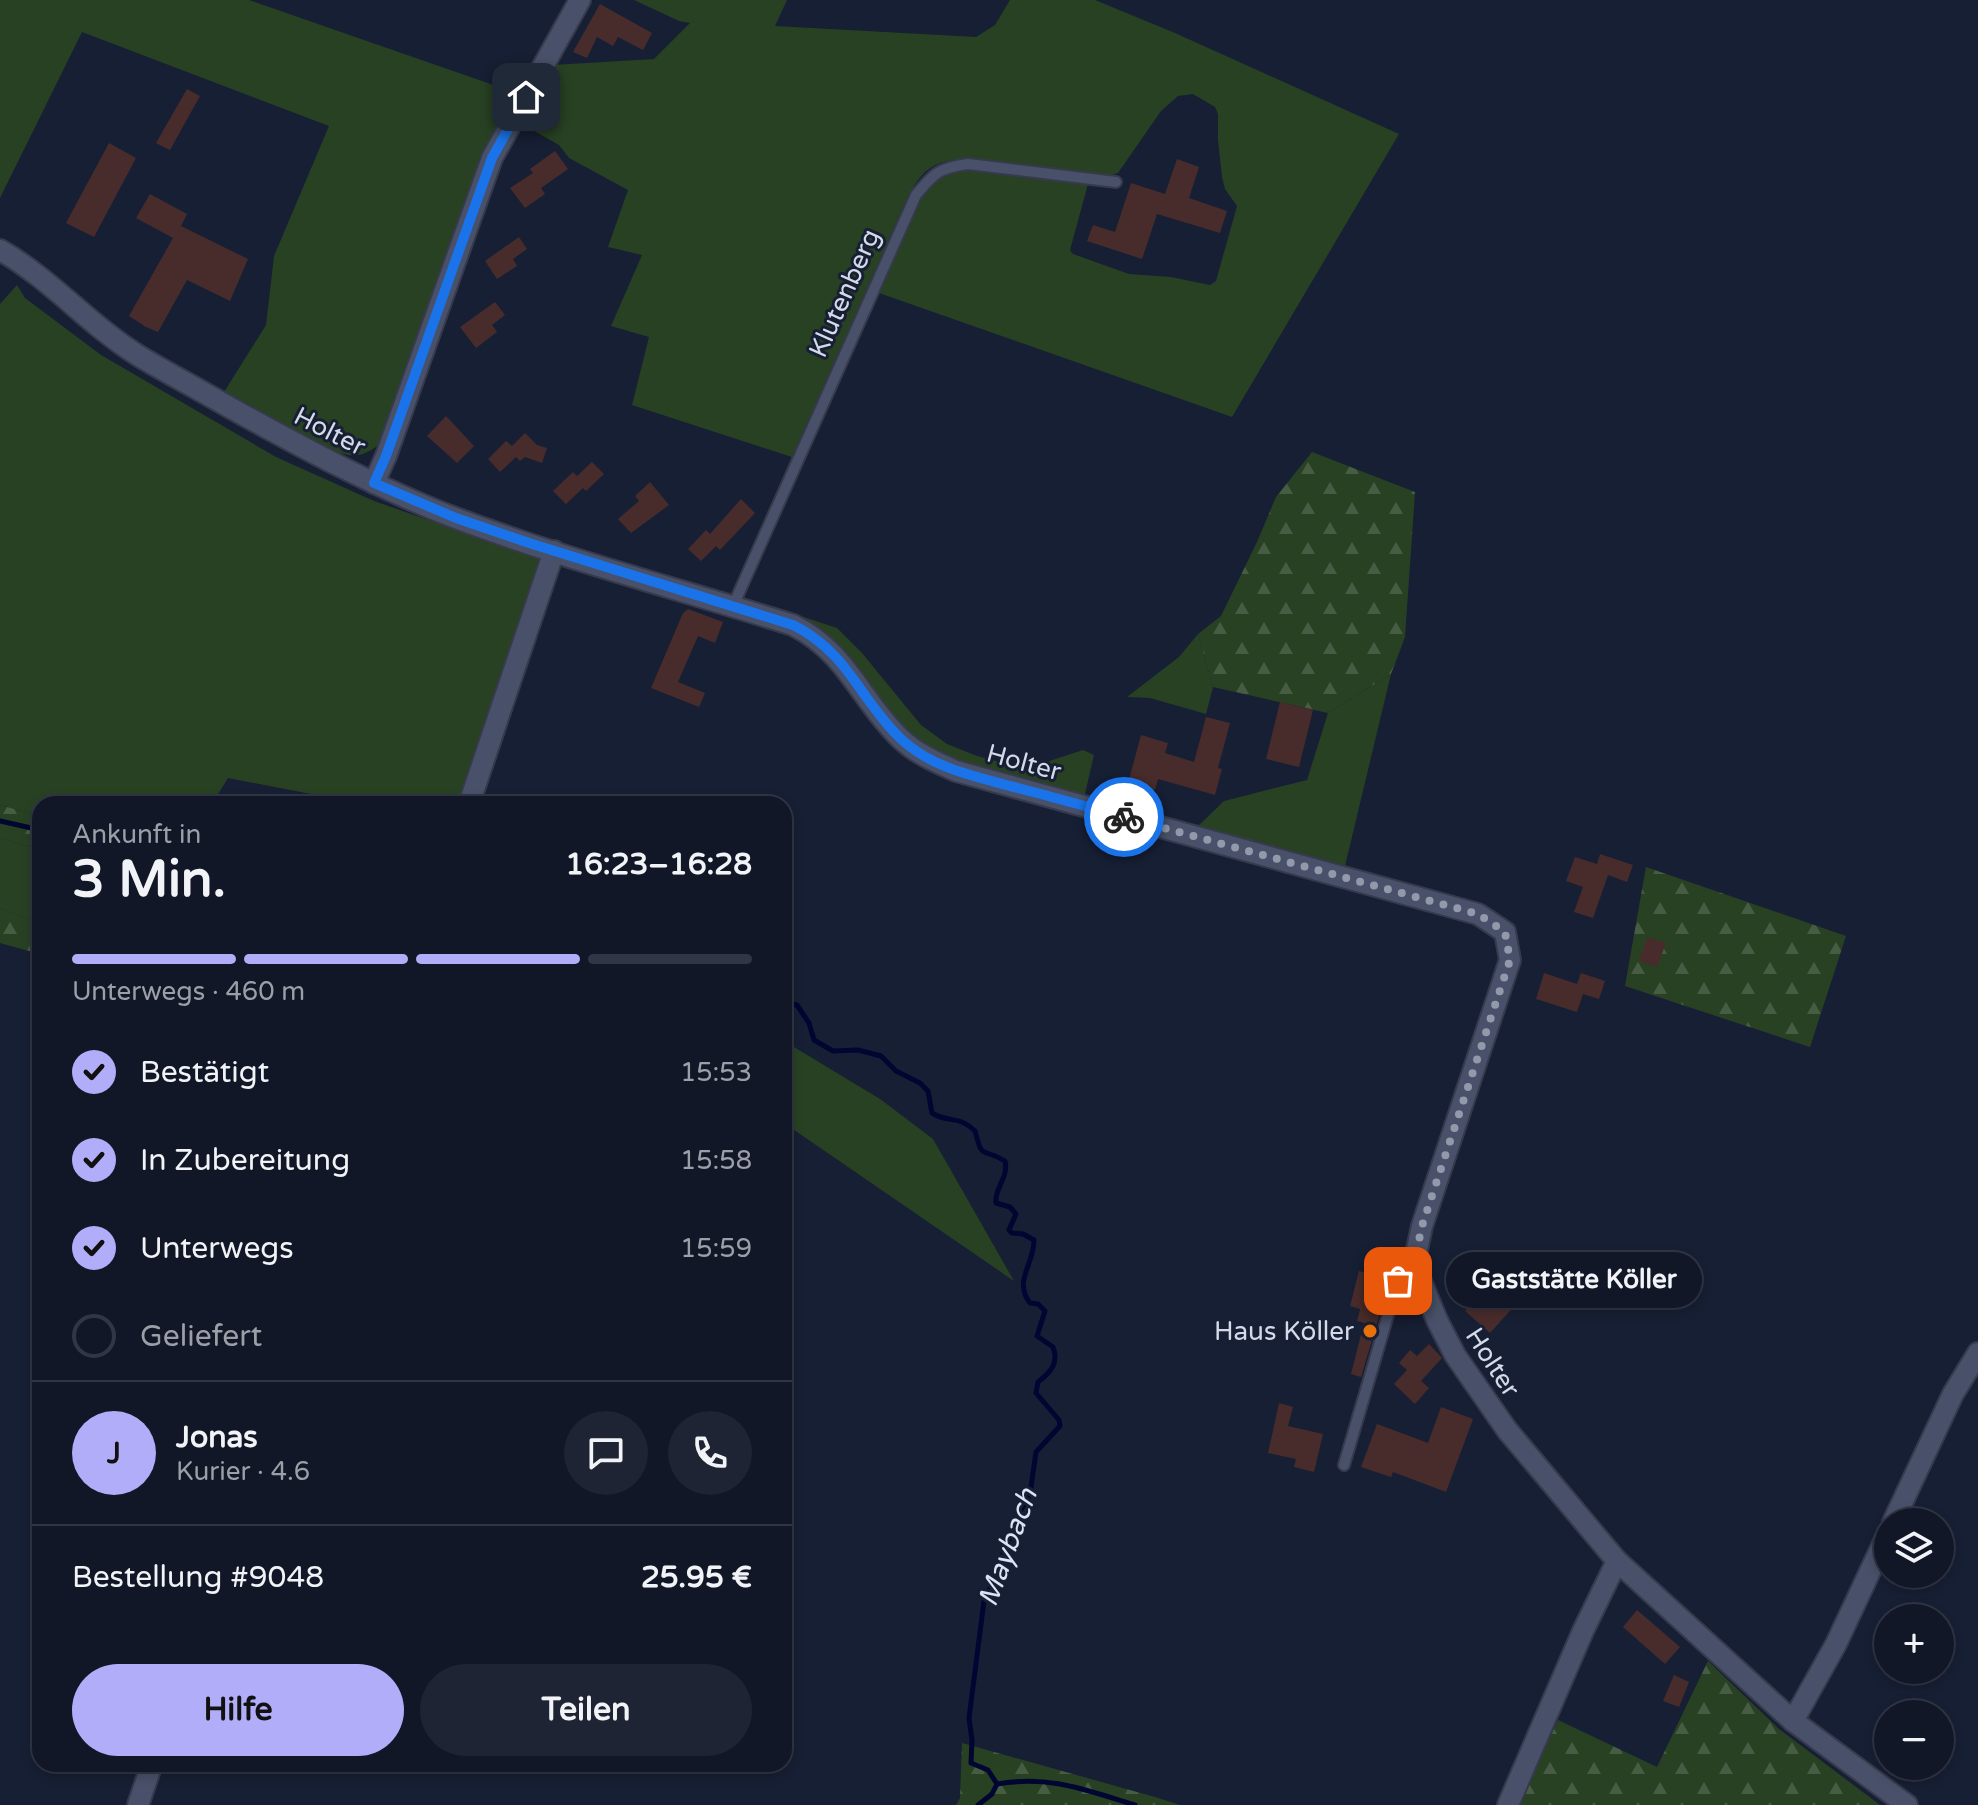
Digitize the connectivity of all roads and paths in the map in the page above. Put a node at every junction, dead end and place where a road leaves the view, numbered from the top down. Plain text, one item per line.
1 (580, 0) edge
2 (1116, 182) dead end
3 (0, 250) edge
4 (374, 483) junction
5 (554, 551) junction
6 (733, 606) junction
7 (472, 796) edge
8 (1414, 1264) junction
9 (1978, 1353) edge
10 (1344, 1465) dead end
11 (1900, 1508) edge
12 (1617, 1561) junction
13 (1874, 1563) edge
14 (1793, 1721) junction
15 (149, 1772) edge
16 (138, 1805) edge
17 (1508, 1805) edge
18 (1907, 1805) edge

1 - 4 street
2 - 6 lane, Klutenberg
3 - 4 street, Holter
4 - 5 street, Holter
5 - 6 street, Holter
5 - 7 street
6 - 8 street, Holter
8 - 10 lane
8 - 12 street, Holter
9 - 11 street
12 - 14 street, Holter
12 - 17 street
13 - 14 street
14 - 18 street, Holter
15 - 16 street

